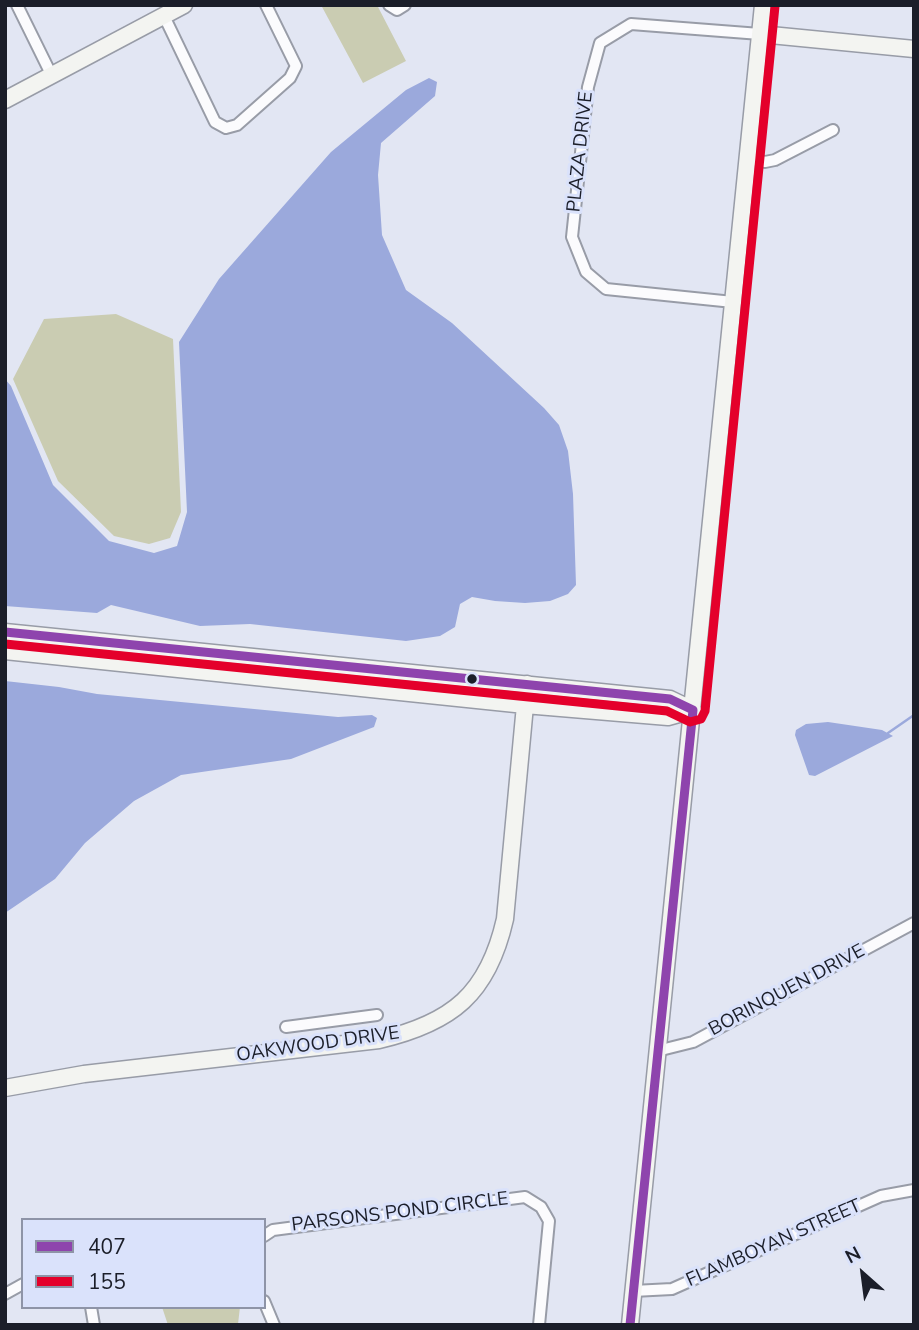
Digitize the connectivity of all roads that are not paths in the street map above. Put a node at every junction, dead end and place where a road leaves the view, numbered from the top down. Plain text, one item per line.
1 (17, 5) edge
2 (266, 5) edge
3 (389, 5) edge
4 (405, 5) edge
5 (763, 5) edge
6 (182, 6) edge
7 (164, 16) junction
8 (760, 34) junction
9 (914, 49) edge
10 (52, 76) junction
11 (5, 100) edge
12 (833, 130) dead end
13 (746, 159) junction
14 (733, 302) junction
15 (5, 632) edge
16 (5, 651) edge
17 (527, 684) junction
18 (525, 705) junction
19 (693, 710) junction
20 (914, 923) edge
21 (377, 1015) dead end
22 (286, 1027) dead end
23 (657, 1051) junction
24 (5, 1088) edge
25 (914, 1190) edge
26 (266, 1235) edge
27 (21, 1285) edge
28 (633, 1291) junction
29 (5, 1294) edge
30 (266, 1306) edge
31 (274, 1325) edge
32 (539, 1325) edge
33 (630, 1325) edge

1 - 10 street
2 - 7 street
3 - 4 street
5 - 8 main road
6 - 7 main road
7 - 10 main road
8 - 9 main road
8 - 13 main road
8 - 14 street, PLAZA DRIVE
10 - 11 main road
12 - 13 street
13 - 14 main road
14 - 19 main road
15 - 17 main road
16 - 18 main road
17 - 18 main road, OAKWOOD DRIVE
17 - 19 main road
18 - 19 main road
18 - 24 main road, OAKWOOD DRIVE
19 - 23 main road
20 - 23 street, BORINQUEN DRIVE
21 - 22 street
23 - 28 main road
25 - 28 street, FLAMBOYAN STREET
26 - 32 street, PARSONS POND CIRCLE
27 - 29 street
28 - 33 main road
30 - 31 street

